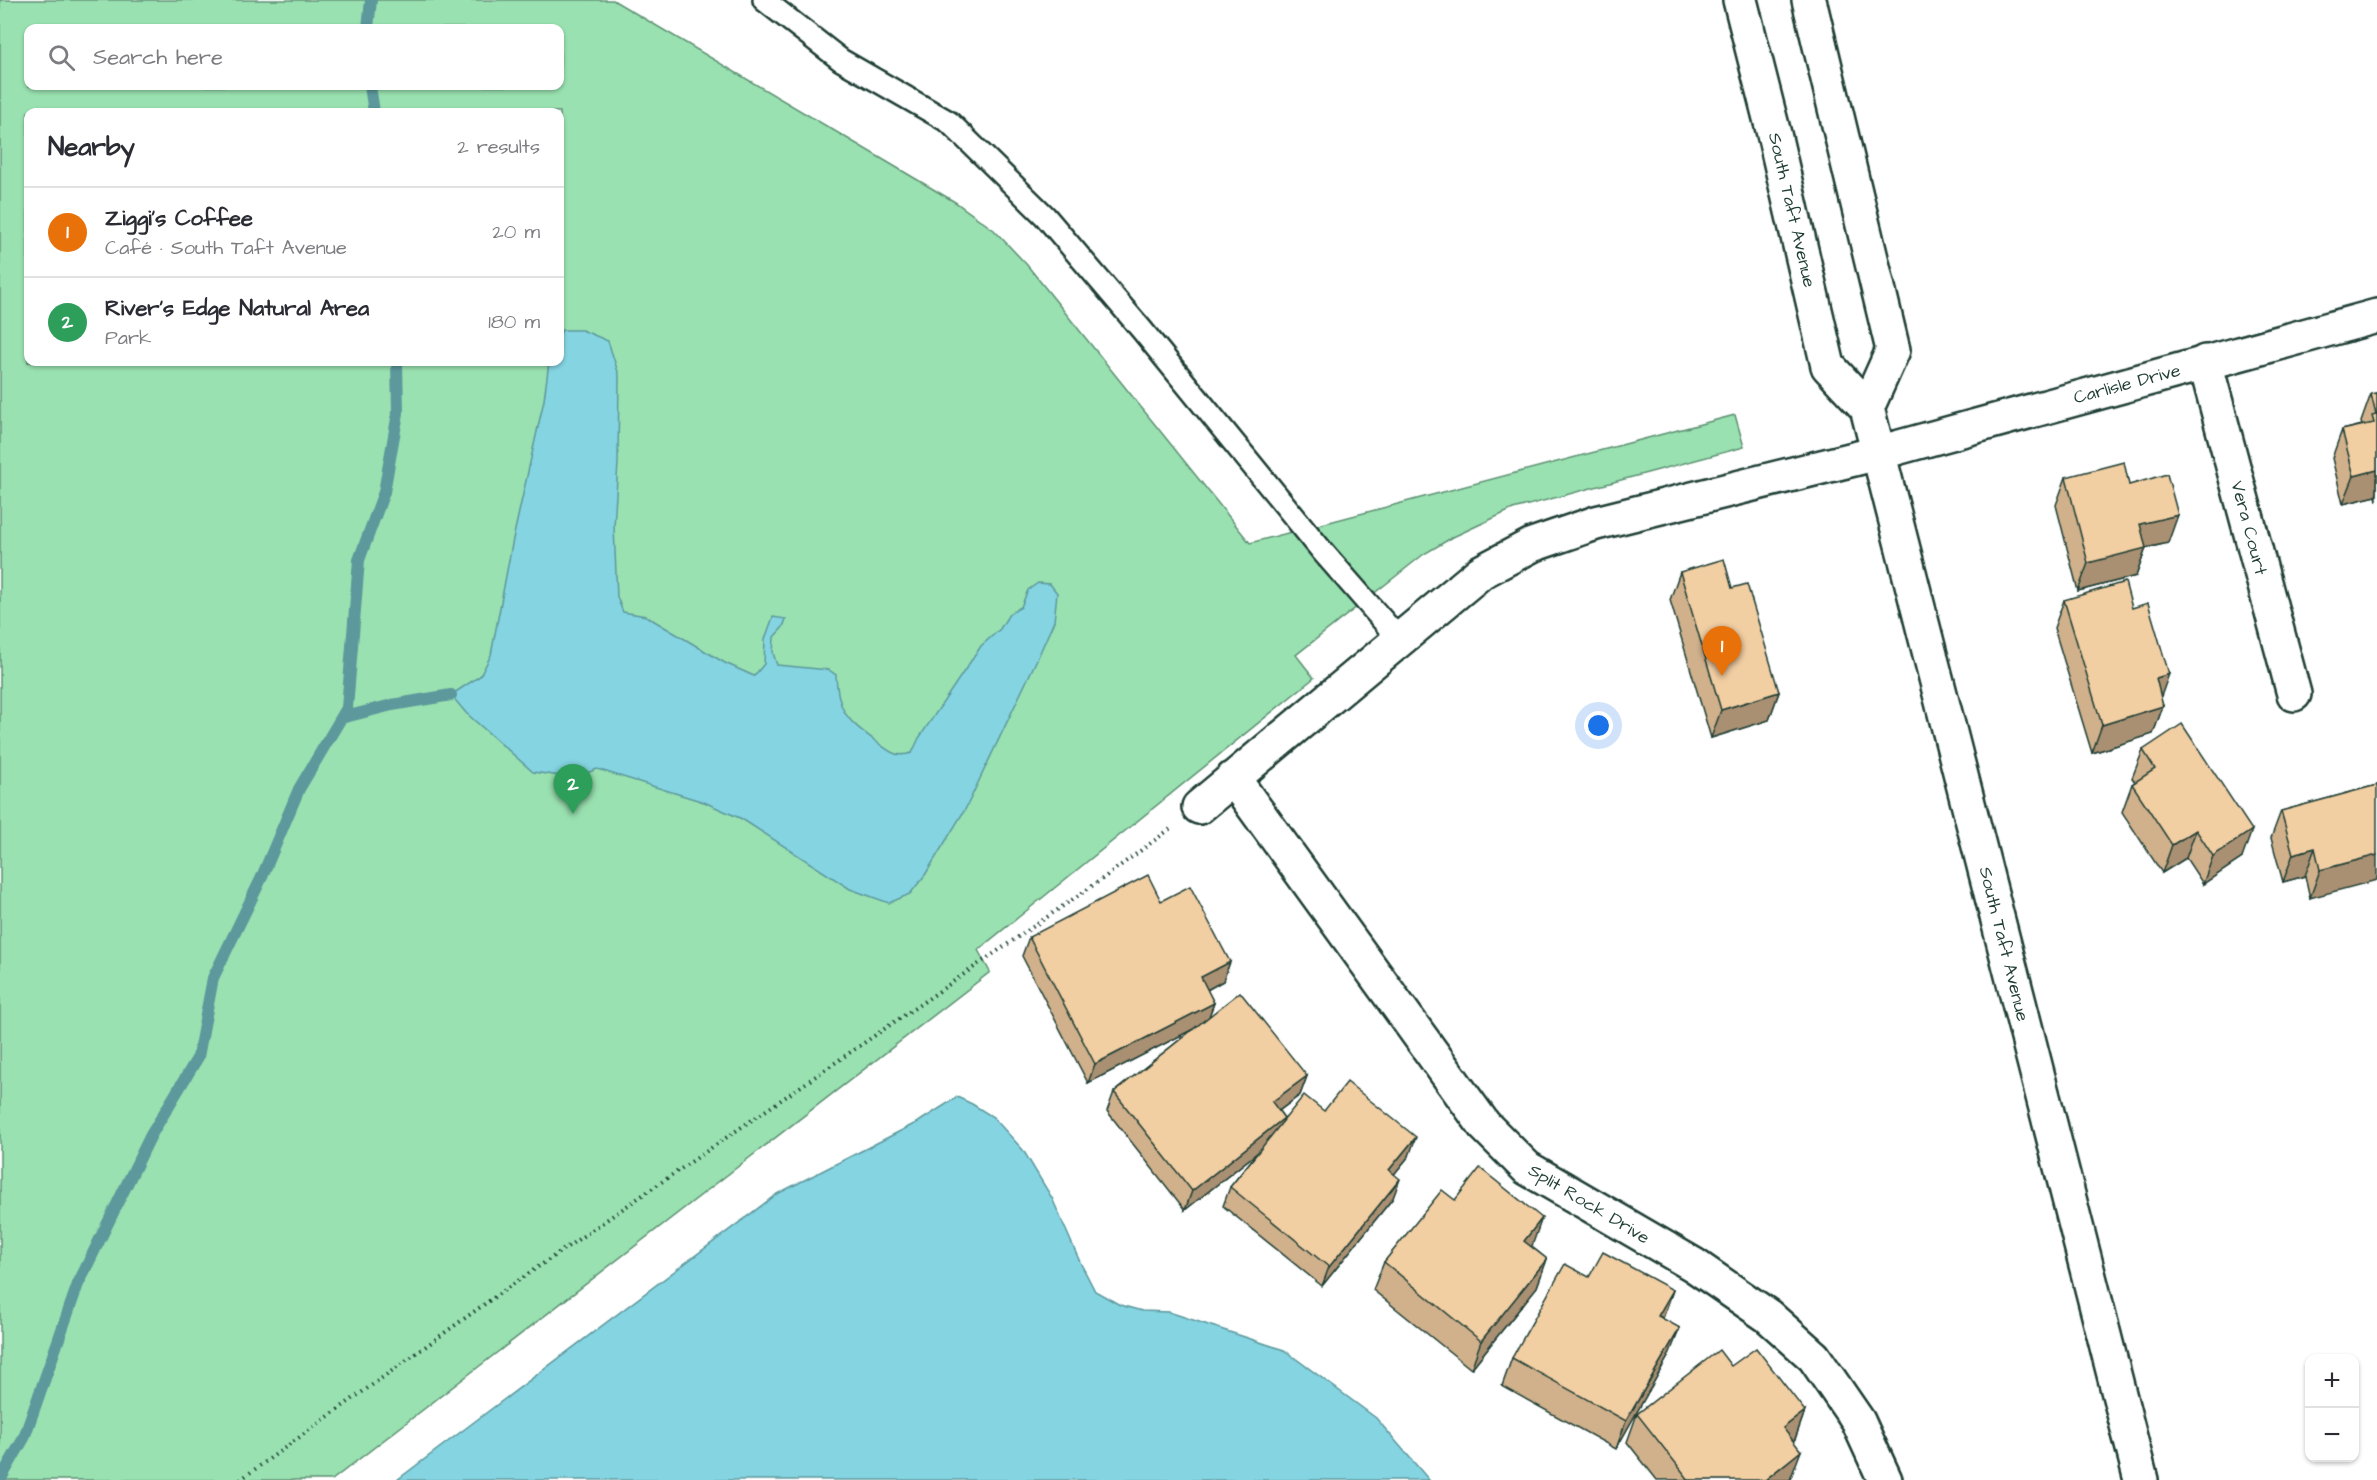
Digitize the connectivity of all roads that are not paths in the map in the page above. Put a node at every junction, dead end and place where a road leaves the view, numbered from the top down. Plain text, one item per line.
1 (764, 0) edge
2 (1740, 0) edge
3 (1809, 0) edge
4 (2377, 316) edge
5 (2205, 362) junction
6 (1867, 408) junction
7 (1878, 453) junction
8 (1399, 639) junction
9 (2294, 694) dead end
10 (1233, 778) junction
11 (1199, 807) road end
12 (1885, 1480) edge
13 (2141, 1480) edge

1 - 8 lane
2 - 6 street, South Taft Avenue
3 - 6 street
4 - 5 street, Carlisle Drive
5 - 7 street, Carlisle Drive
5 - 9 street, Vera Court
6 - 7 street, South Taft Avenue
7 - 8 street, Carlisle Drive
7 - 13 street, South Taft Avenue
8 - 10 street, Carlisle Drive
10 - 11 street, Carlisle Drive
10 - 12 street, Split Rock Drive

